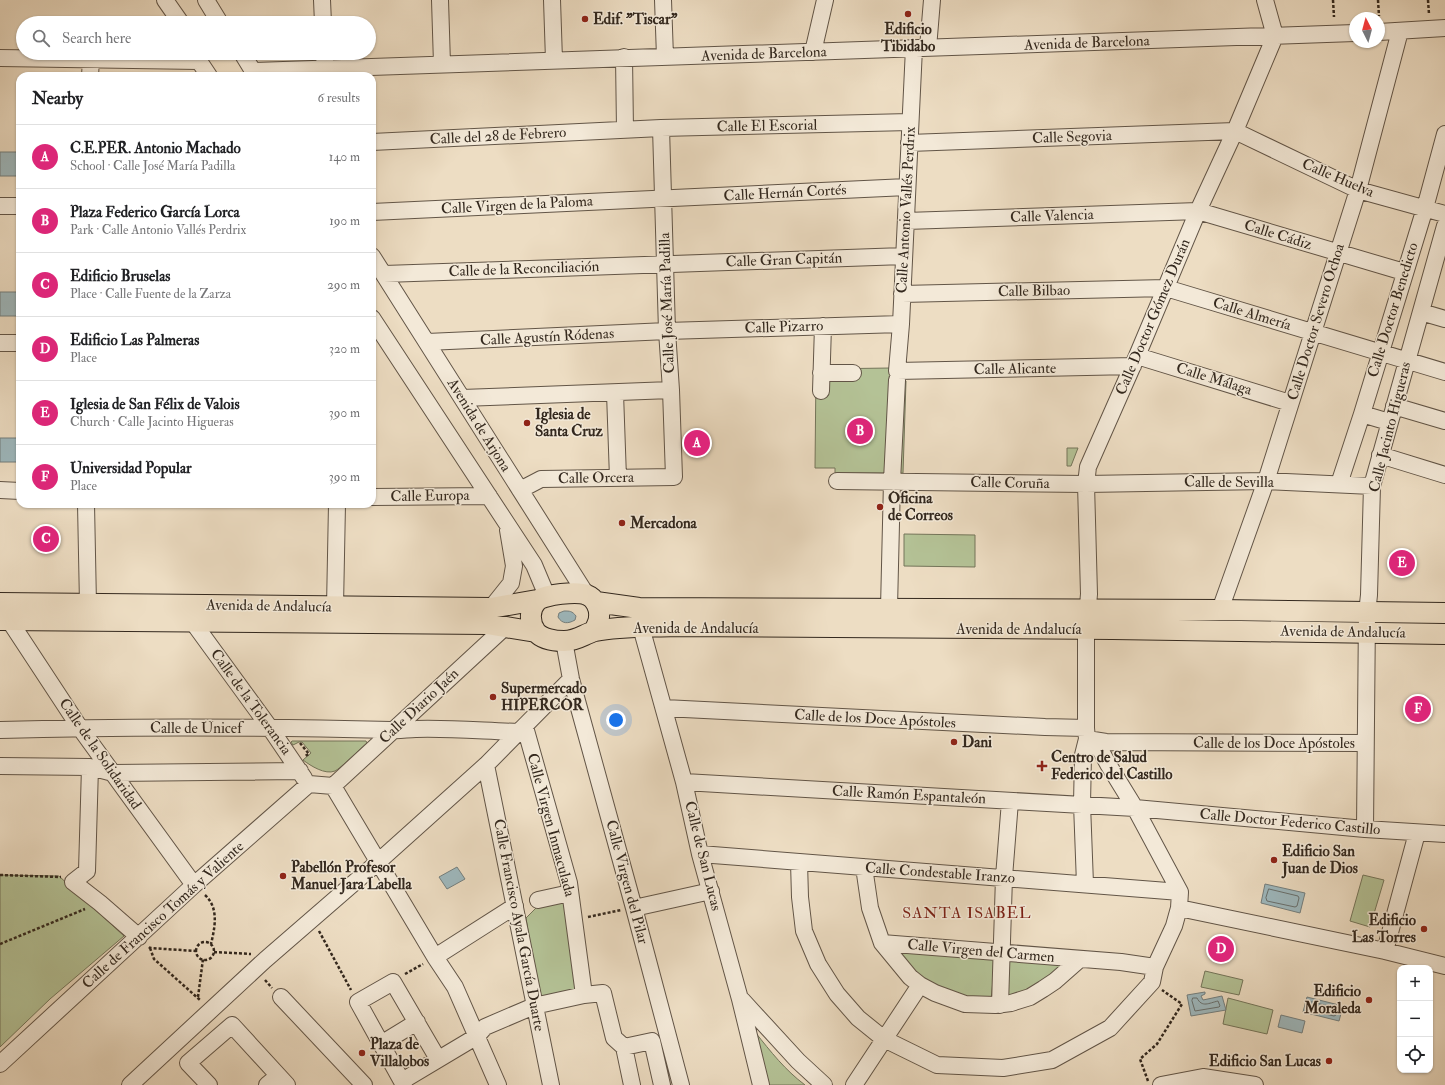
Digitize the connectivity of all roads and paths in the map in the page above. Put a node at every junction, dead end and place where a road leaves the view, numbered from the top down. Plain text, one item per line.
1 (166, 0) edge
2 (206, 0) edge
3 (322, 0) edge
4 (440, 0) edge
5 (552, 0) edge
6 (663, 0) edge
7 (825, 0) edge
8 (932, 0) edge
9 (1265, 0) edge
10 (1333, 0) edge
11 (1378, 0) edge
12 (1428, 0) edge
13 (1378, 12) edge
14 (1428, 14) dead end
15 (176, 16) edge
16 (216, 16) edge
17 (323, 16) edge
18 (1334, 18) dead end
19 (1385, 26) edge
20 (1445, 28) edge
21 (1400, 31) junction
22 (1349, 33) edge
23 (1274, 36) junction
24 (921, 48) junction
25 (813, 52) junction
26 (624, 57) junction
27 (665, 57) junction
28 (0, 58) edge
29 (16, 58) edge
30 (91, 60) edge
31 (201, 60) edge
32 (246, 60) edge
33 (554, 60) junction
34 (325, 61) edge
35 (442, 64) junction
36 (90, 72) edge
37 (207, 72) edge
38 (252, 72) edge
39 (259, 72) edge
40 (910, 122) junction
41 (661, 128) junction
42 (624, 130) junction
43 (1236, 132) junction
44 (1445, 134) edge
45 (376, 142) edge
46 (909, 143) junction
47 (907, 187) junction
48 (1358, 190) junction
49 (663, 198) junction
50 (0, 206) edge
51 (16, 206) edge
52 (1425, 208) junction
53 (1198, 211) junction
54 (376, 212) edge
55 (1445, 214) edge
56 (906, 221) junction
57 (1445, 226) edge
58 (1337, 252) junction
59 (904, 256) junction
60 (376, 262) edge
61 (665, 264) junction
62 (1439, 270) edge
63 (1404, 272) junction
64 (384, 274) junction
65 (1166, 288) junction
66 (902, 294) junction
67 (1420, 312) junction
68 (1445, 319) edge
69 (376, 324) edge
70 (901, 324) junction
71 (823, 326) junction
72 (667, 331) junction
73 (1313, 332) junction
74 (427, 342) junction
75 (0, 343) edge
76 (16, 343) edge
77 (1380, 352) junction
78 (1407, 360) junction
79 (1135, 361) junction
80 (1445, 372) edge
81 (821, 373) junction
82 (853, 373) dead end
83 (897, 376) junction
84 (671, 390) junction
85 (821, 391) dead end
86 (615, 392) junction
87 (462, 398) junction
88 (1290, 403) junction
89 (1394, 406) junction
90 (1362, 414) junction
91 (1445, 421) edge
92 (1389, 422) junction
93 (1380, 455) junction
94 (1445, 475) edge
95 (618, 478) junction
96 (674, 478) joint
97 (837, 480) dead end
98 (892, 481) junction
99 (1266, 481) junction
100 (1086, 484) junction
101 (1338, 484) junction
102 (1372, 486) junction
103 (0, 490) edge
104 (520, 490) junction
105 (16, 491) edge
106 (489, 496) junction
107 (376, 497) edge
108 (86, 508) edge
109 (337, 508) edge
110 (507, 525) junction
111 (542, 598) junction
112 (591, 598) junction
113 (0, 603) edge
114 (88, 604) junction
115 (335, 607) junction
116 (491, 608) junction
117 (889, 608) junction
118 (1220, 610) junction
119 (1367, 612) junction
120 (1445, 613) edge
121 (1087, 619) junction
122 (5, 620) edge
123 (192, 621) junction
124 (505, 627) junction
125 (641, 627) junction
126 (536, 632) junction
127 (594, 632) junction
128 (1367, 632) junction
129 (1445, 634) edge
130 (564, 641) junction
131 (571, 679) junction
132 (664, 708) junction
133 (80, 728) junction
134 (270, 728) junction
135 (0, 730) edge
136 (392, 730) junction
137 (522, 730) junction
138 (1087, 733) junction
139 (1365, 743) junction
140 (486, 765) junction
141 (0, 766) edge
142 (90, 767) junction
143 (113, 773) junction
144 (304, 778) junction
145 (684, 782) junction
146 (333, 786) junction
147 (1010, 801) junction
148 (1082, 804) junction
149 (1135, 808) junction
150 (1365, 829) junction
151 (1417, 833) junction
152 (1445, 834) edge
153 (700, 854) junction
154 (378, 862) junction
155 (799, 862) junction
156 (864, 867) junction
157 (0, 875) edge
158 (1004, 877) junction
159 (73, 882) junction
160 (1085, 884) junction
161 (194, 885) junction
162 (711, 891) junction
163 (1180, 892) junction
164 (570, 893) junction
165 (538, 900) dead end
166 (100, 903) junction
167 (515, 906) junction
168 (634, 908) junction
169 (1179, 908) junction
170 (312, 919) junction
171 (574, 919) junction
172 (139, 937) junction
173 (882, 943) junction
174 (0, 944) edge
175 (211, 944) junction
176 (150, 948) junction
177 (196, 951) junction
178 (1385, 951) junction
179 (214, 952) junction
180 (1003, 953) junction
181 (435, 957) junction
182 (203, 959) junction
183 (1080, 959) junction
184 (260, 965) junction
185 (1445, 966) edge
186 (1153, 974) junction
187 (393, 982) junction
188 (920, 985) junction
189 (584, 995) junction
190 (281, 997) joint
191 (198, 998) junction
192 (740, 999) junction
193 (358, 1002) junction
194 (1000, 1004) junction
195 (534, 1006) junction
196 (211, 1010) junction
197 (417, 1022) junction
198 (477, 1036) junction
199 (884, 1039) junction
200 (381, 1044) junction
201 (624, 1047) junction
202 (438, 1059) junction
203 (0, 1064) edge
204 (278, 1082) edge
205 (495, 1082) edge
206 (403, 1083) edge
207 (130, 1085) edge
208 (209, 1085) edge
209 (364, 1085) edge
210 (551, 1085) edge
211 (632, 1085) edge
212 (662, 1085) edge
213 (681, 1085) edge
214 (761, 1085) edge
215 (824, 1085) edge
216 (854, 1085) edge
217 (1149, 1085) edge
218 (1161, 1085) edge
219 (1255, 1085) edge

1 - 15 street
2 - 16 street
3 - 17 street
4 - 35 street
5 - 33 street
6 - 27 street
7 - 25 street
8 - 24 street, Calle Antonio Vallés Perdrix
9 - 23 street
10 - 18 path
11 - 13 path
12 - 14 path
19 - 21 street
20 - 21 street
21 - 48 street, Calle Doctor Severo Ochoa
22 - 23 street, Avenida de Barcelona
23 - 24 street, Avenida de Barcelona
23 - 43 street, Calle Doctor Gómez Durán
24 - 25 street, Avenida de Barcelona
24 - 40 street, Calle Antonio Vallés Perdrix
25 - 27 street, Avenida de Barcelona
26 - 27 street, Avenida de Barcelona
26 - 33 street, Avenida de Barcelona
26 - 42 street
28 - 29 street
30 - 36 street
31 - 37 street
32 - 38 street
33 - 35 street, Avenida de Barcelona
34 - 35 street, Avenida de Barcelona
34 - 39 street, Avenida de Barcelona
40 - 41 street, Calle El Escorial
40 - 46 street, Calle Antonio Vallés Perdrix
41 - 42 street, Calle El Escorial
41 - 49 street, Calle José María Padilla
42 - 45 street, Calle del 28 de Febrero
43 - 46 street, Calle Segovia
43 - 48 street, Calle Huelva
43 - 53 street, Calle Doctor Gómez Durán
44 - 52 street, Calle Doctor Benedicto
46 - 47 street, Calle Antonio Vallés Perdrix
47 - 49 street, Calle Hernán Cortés
47 - 56 street, Calle Antonio Vallés Perdrix
48 - 52 street, Calle Huelva
48 - 58 street, Calle Doctor Severo Ochoa
49 - 54 street, Calle Virgen de la Paloma
49 - 61 street, Calle José María Padilla
50 - 51 street
52 - 55 street, Calle Huelva
52 - 63 street, Calle Doctor Benedicto
53 - 56 street, Calle Valencia
53 - 58 street, Calle Cádiz
53 - 65 street, Calle Doctor Gómez Durán
56 - 59 street, Calle Antonio Vallés Perdrix
57 - 62 street, Calle Jacinto Higueras
58 - 63 street, Calle Cádiz
58 - 73 street, Calle Doctor Severo Ochoa
59 - 61 street, Calle Gran Capitán
59 - 66 street, Calle Antonio Vallés Perdrix
60 - 64 street, Avenida de Arjona
61 - 64 street, Calle de la Reconciliación
61 - 72 street, Calle José María Padilla
62 - 67 street, Calle Jacinto Higueras
63 - 77 street, Calle Doctor Benedicto
64 - 74 street, Avenida de Arjona
65 - 66 street, Calle Bilbao
65 - 73 street, Calle Almería
65 - 79 street, Calle Doctor Gómez Durán
66 - 70 street, Calle Antonio Vallés Perdrix
67 - 68 street
67 - 78 street, Calle Jacinto Higueras
69 - 106 street, Avenida de Arjona
70 - 71 street, Calle Pizarro
70 - 83 street, Calle Antonio Vallés Perdrix
71 - 72 street, Calle Pizarro
71 - 81 street
72 - 74 street, Calle Agustín Ródenas
72 - 84 street, Calle José María Padilla
73 - 77 street, Calle Almería
73 - 88 street, Calle Doctor Severo Ochoa
74 - 87 street, Avenida de Arjona
75 - 76 street
77 - 78 street, Calle Almería
77 - 90 street, Calle Doctor Benedicto
78 - 80 street, Calle Almería
78 - 89 street, Calle Jacinto Higueras
79 - 83 street, Calle Alicante
79 - 88 street, Calle Málaga
79 - 100 street, Calle Doctor Gómez Durán
81 - 82 street
81 - 85 street
83 - 98 street, Calle Antonio Vallés Perdrix
84 - 86 street
84 - 96 street, Calle José María Padilla
86 - 87 street
86 - 95 street
87 - 104 street, Avenida de Arjona
88 - 99 street, Calle Doctor Severo Ochoa
89 - 91 street
89 - 92 street, Calle Jacinto Higueras
90 - 92 street
90 - 101 street, Calle Doctor Benedicto
92 - 93 street, Calle Jacinto Higueras
93 - 94 street
93 - 102 street, Calle Jacinto Higueras
95 - 96 street, Calle Orcera
95 - 104 street, Calle Orcera
97 - 98 street, Calle Coruña
98 - 100 street, Calle Coruña
98 - 117 street, Calle Antonio Vallés Perdrix
99 - 100 street, Calle de Sevilla
99 - 101 street, Calle de Sevilla
99 - 118 street, Calle Doctor Severo Ochoa
100 - 121 street, Calle Doctor Gómez Durán
101 - 102 street, Calle de Sevilla
102 - 119 street, Calle Jacinto Higueras
103 - 105 street
104 - 112 street, Avenida de Arjona
106 - 107 street, Calle Europa
106 - 110 street, Avenida de Arjona
108 - 114 street
109 - 115 street
110 - 111 street, Avenida de Arjona
110 - 116 street
111 - 112 main road
111 - 116 main road, Avenida de Andalucía
111 - 126 main road
112 - 117 main road, Avenida de Andalucía
112 - 127 main road
113 - 114 main road, Avenida de Andalucía
114 - 115 main road, Avenida de Andalucía
115 - 116 main road, Avenida de Andalucía
117 - 121 main road, Avenida de Andalucía
118 - 119 main road, Avenida de Andalucía
118 - 121 main road, Avenida de Andalucía
119 - 120 main road, Avenida de Andalucía
119 - 128 street, Calle Jacinto Higueras
121 - 125 main road, Avenida de Andalucía
121 - 128 main road, Avenida de Andalucía
121 - 138 street, Calle Doctor Gómez Durán
122 - 123 main road, Avenida de Andalucía
122 - 133 street, Calle de la Solidaridad
123 - 124 main road, Avenida de Andalucía
123 - 134 street, Calle de la Tolerancia
124 - 126 main road, Avenida de Andalucía
124 - 136 street, Calle Diario Jaén
125 - 127 main road, Avenida de Andalucía
125 - 132 street, Calle de San Lucas
126 - 130 main road
127 - 130 main road
128 - 129 main road, Avenida de Andalucía
128 - 139 street, Calle Jacinto Higueras
130 - 131 street, Calle Virgen del Pilar
131 - 137 street
131 - 168 street, Calle Virgen del Pilar
132 - 138 street, Calle de los Doce Apóstoles
132 - 145 street, Calle de San Lucas
133 - 134 street, Calle de Unicef
133 - 135 street, Calle de Unicef
133 - 143 street, Calle de la Solidaridad
134 - 136 street, Calle de Unicef
134 - 144 street, Calle de la Tolerancia
136 - 137 street, Calle de Unicef
136 - 146 street, Calle Diario Jaén
137 - 140 street
137 - 164 street, Calle Virgen Inmaculada
138 - 139 street, Calle de los Doce Apóstoles
138 - 148 street, Calle Doctor Gómez Durán
138 - 149 street
139 - 150 street, Calle Jacinto Higueras
140 - 154 street
140 - 167 street, Calle Francisco Ayala García Duarte
141 - 142 street
142 - 143 street
142 - 159 street
143 - 144 street
143 - 161 street, Calle de la Solidaridad
144 - 146 street
144 - 161 street, Calle de Francisco Tomás y Valiente
145 - 147 street, Calle Ramón Espantaleón
145 - 153 street, Calle de San Lucas
146 - 154 street
147 - 148 street, Calle Ramón Espantaleón
147 - 158 street
148 - 149 street, Calle Ramón Espantaleón
148 - 160 street, Calle Doctor Gómez Durán
149 - 150 street, Calle Doctor Federico Castillo
149 - 163 street
150 - 151 street, Calle Doctor Federico Castillo
151 - 152 street, Calle Doctor Federico Castillo
151 - 178 street
153 - 155 street, Calle Condestable Iranzo
153 - 162 street, Calle de San Lucas
154 - 170 street
154 - 181 street
155 - 156 street, Calle Condestable Iranzo
155 - 199 street
156 - 158 street, Calle Condestable Iranzo
156 - 173 street, Calle Virgen del Carmen
157 - 159 path
158 - 160 street, Calle Condestable Iranzo
158 - 180 street
159 - 166 street
160 - 163 street, Calle Condestable Iranzo
161 - 172 street, Calle de Francisco Tomás y Valiente
161 - 175 path
162 - 168 street
162 - 192 street, Calle de San Lucas
163 - 169 street
164 - 165 street
164 - 171 street, Calle Virgen Inmaculada
166 - 172 street
166 - 174 path
167 - 181 street
167 - 195 street, Calle Francisco Ayala García Duarte
168 - 171 path
168 - 213 street, Calle Virgen del Pilar
169 - 178 street
169 - 186 street
170 - 184 street
170 - 193 path
171 - 189 street, Calle Virgen Inmaculada
172 - 176 path
172 - 203 street, Calle de Francisco Tomás y Valiente
173 - 180 street, Calle Virgen del Carmen
173 - 188 street, Calle Virgen del Carmen
175 - 177 path
175 - 179 path
176 - 177 path
176 - 191 path
177 - 182 path
178 - 185 street
179 - 182 path
179 - 184 path
180 - 183 street, Calle Virgen del Carmen
180 - 194 street
181 - 187 path
181 - 198 street
182 - 191 path
183 - 186 street, Calle Virgen del Carmen
183 - 194 street, Calle Virgen del Carmen
184 - 190 path
184 - 196 street
186 - 199 street
186 - 217 path
187 - 193 street
187 - 197 street
188 - 194 street, Calle Virgen del Carmen
188 - 199 street
189 - 195 street
189 - 201 street
190 - 209 street
191 - 196 path
192 - 214 street, Calle de San Lucas
192 - 215 street
193 - 200 street
195 - 198 street
195 - 210 street, Calle Francisco Ayala García Duarte
196 - 207 street
197 - 200 street
197 - 202 street
198 - 202 street
198 - 205 street
199 - 216 street
200 - 206 street
201 - 211 street
201 - 212 street
202 - 206 street
204 - 208 street
218 - 219 street

